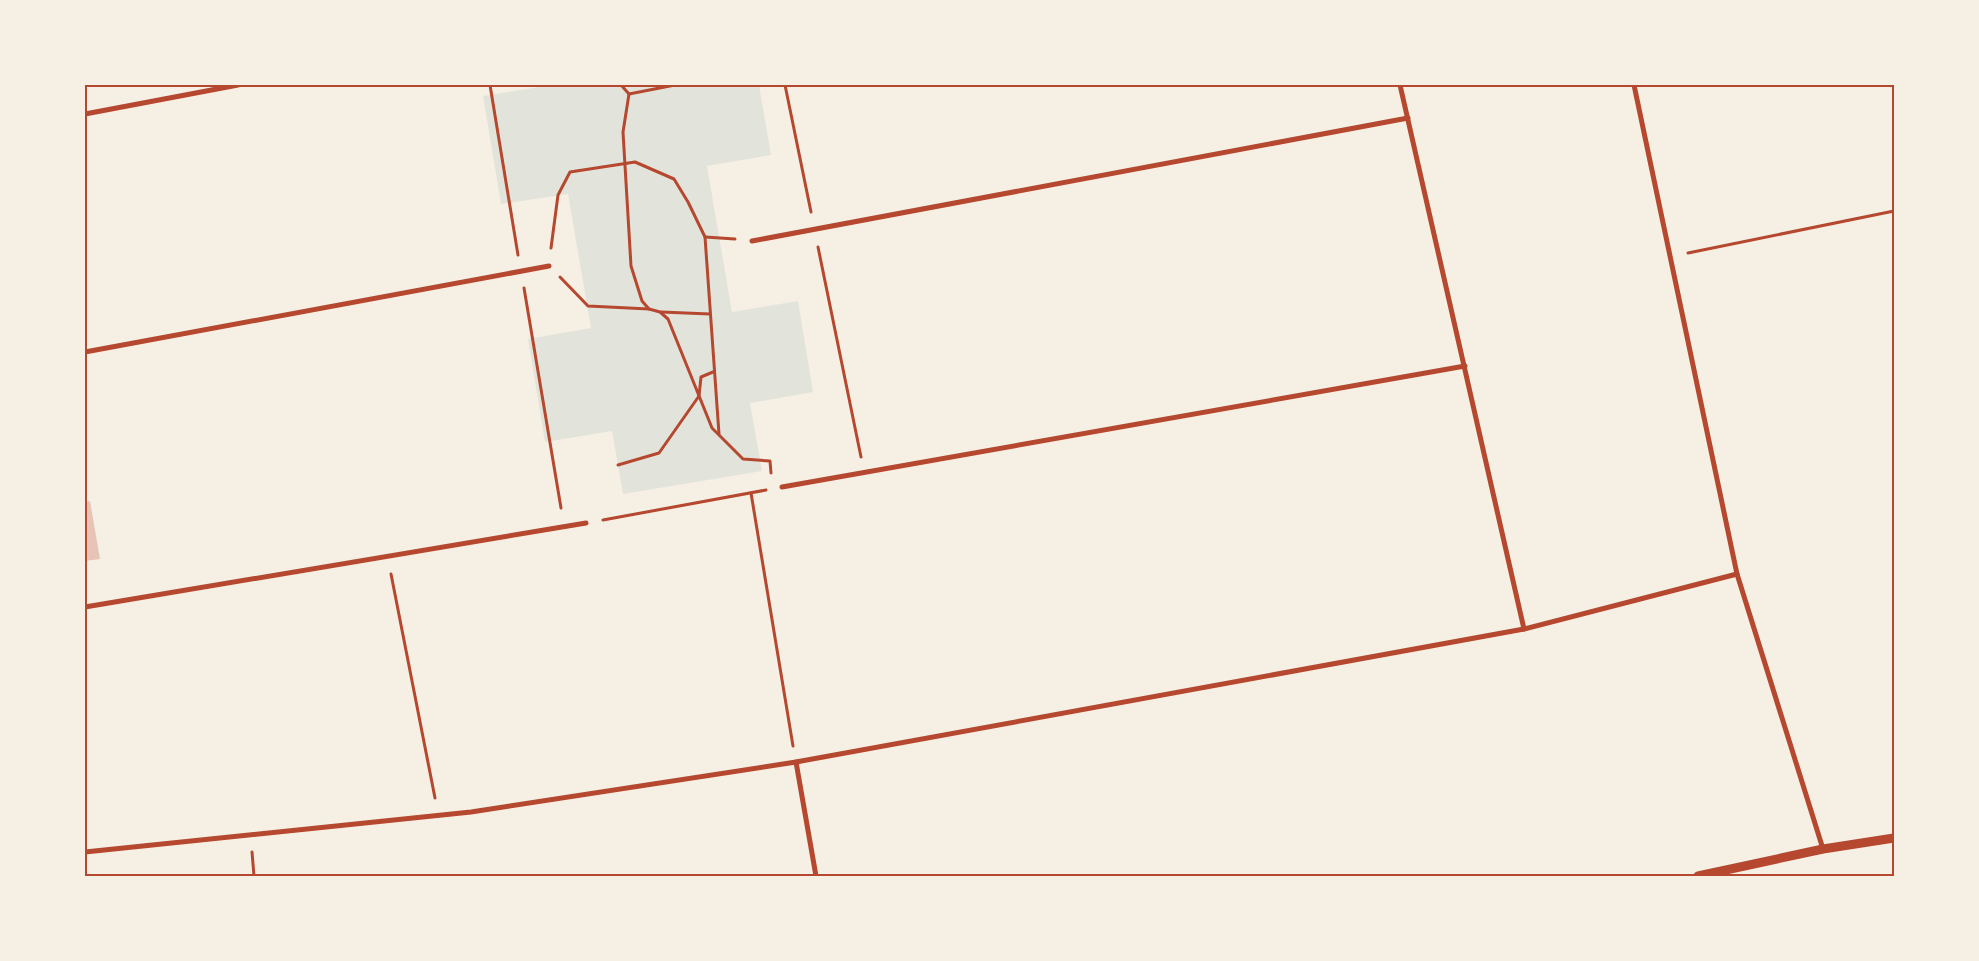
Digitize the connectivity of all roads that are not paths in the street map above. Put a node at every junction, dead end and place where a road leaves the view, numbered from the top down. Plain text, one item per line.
1 (238, 85) edge
2 (1400, 85) edge
3 (1634, 85) edge
4 (85, 114) edge
5 (1408, 118) junction
6 (752, 241) road end
7 (549, 266) road end
8 (85, 352) edge
9 (1464, 366) junction
10 (782, 487) road end
11 (586, 523) road end
12 (1737, 574) junction
13 (85, 607) edge
14 (1524, 629) junction
15 (796, 762) junction
16 (1894, 838) edge
17 (1823, 849) junction
18 (85, 852) edge
19 (816, 876) edge
20 (1698, 876) edge

1 - 4 street
2 - 5 street
3 - 12 street
5 - 6 street
5 - 9 street
7 - 8 street
9 - 10 street
9 - 14 street
11 - 13 street
12 - 14 street
12 - 17 street
14 - 15 street
15 - 18 street
15 - 19 street
16 - 17 street
17 - 20 street

